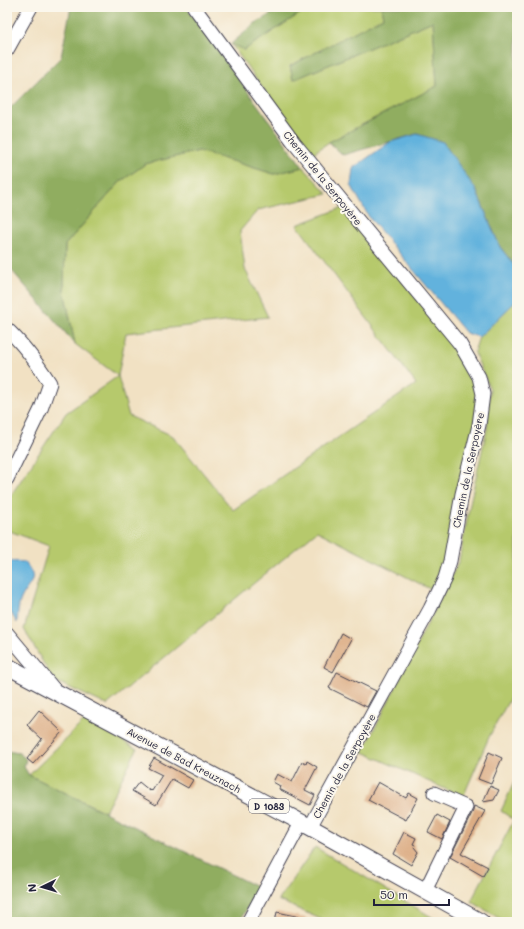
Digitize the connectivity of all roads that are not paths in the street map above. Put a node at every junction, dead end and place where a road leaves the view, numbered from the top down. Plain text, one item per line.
1 (31, 7) edge
2 (194, 7) edge
3 (7, 50) edge
4 (7, 329) edge
5 (7, 480) edge
6 (7, 632) edge
7 (7, 666) edge
8 (56, 691) junction
9 (434, 793) dead end
10 (306, 825) junction
11 (425, 891) junction
12 (248, 922) edge
13 (481, 922) edge

1 - 3 street
2 - 10 street, Chemin de la Serpoyère
4 - 5 street
6 - 8 street
7 - 8 main road, D 1083
8 - 10 main road, Avenue de Bad Kreuznach / D 1083
9 - 11 street
10 - 11 main road, Avenue de Bad Kreuznach / D 1083
10 - 12 street, Chemin de la Serpoyère
11 - 13 main road, Avenue de Bad Kreuznach / D 1083

